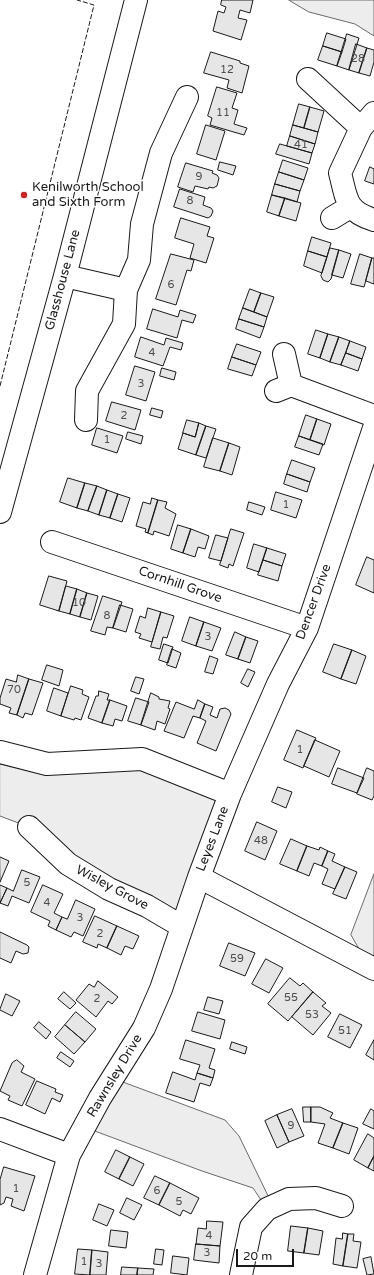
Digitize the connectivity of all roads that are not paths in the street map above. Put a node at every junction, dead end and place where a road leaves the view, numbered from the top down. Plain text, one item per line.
1 (136, 0) edge
2 (308, 79) dead end
3 (187, 97) dead end
4 (368, 121) edge
5 (374, 220) edge
6 (65, 276) junction
7 (126, 290) junction
8 (284, 354) dead end
9 (374, 416) edge
10 (86, 420) dead end
11 (374, 428) edge
12 (0, 512) edge
13 (52, 542) dead end
14 (307, 628) junction
15 (0, 752) edge
16 (230, 794) junction
17 (29, 827) dead end
18 (199, 877) junction
19 (182, 926) junction
20 (374, 969) edge
21 (0, 1129) edge
22 (69, 1155) junction
23 (342, 1206) dead end
24 (34, 1275) edge
25 (241, 1275) edge

1 - 6 street, Glasshouse Lane
2 - 4 street
3 - 7 street
4 - 5 street
6 - 7 street
6 - 12 street, Glasshouse Lane
7 - 10 street
8 - 9 street
11 - 14 street, Dencer Drive
13 - 14 street, Cornhill Grove
14 - 16 street, Dencer Drive
15 - 16 street, Leyes Lane
16 - 18 street, Leyes Lane
17 - 19 street, Wisley Grove
18 - 19 street, Rawnsley Drive
18 - 20 street, Leyes Lane
19 - 22 street, Rawnsley Drive
21 - 22 street
22 - 24 street, Rawnsley Drive
23 - 25 street

